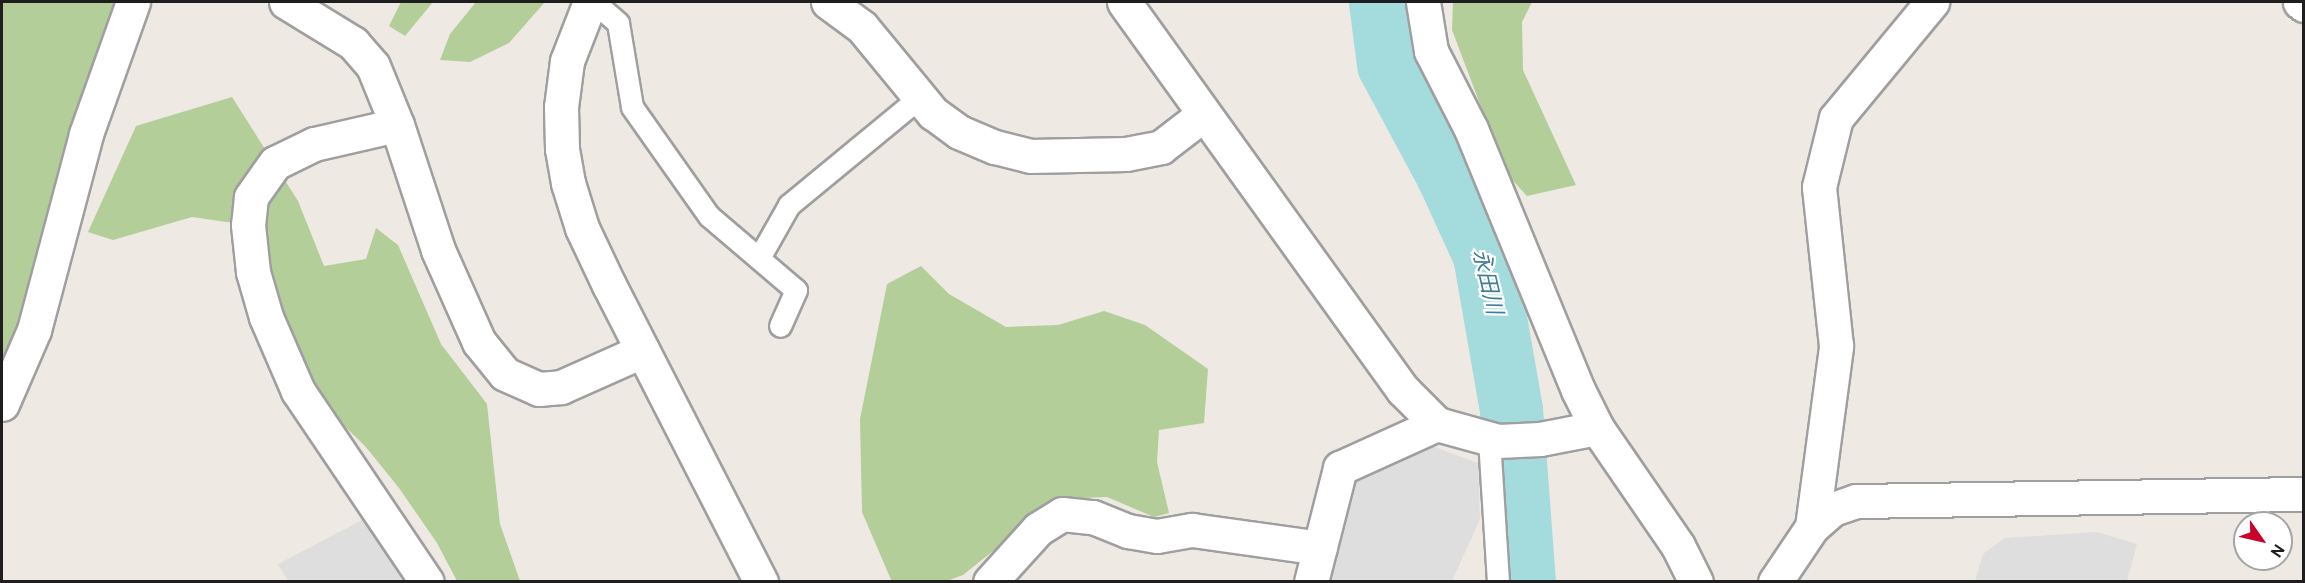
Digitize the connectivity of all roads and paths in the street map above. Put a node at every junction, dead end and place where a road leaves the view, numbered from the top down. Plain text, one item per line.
1 (133, 2) edge
2 (286, 2) edge
3 (592, 2) edge
4 (828, 2) edge
5 (1124, 2) edge
6 (1423, 2) edge
7 (1932, 2) edge
8 (2300, 2) edge
9 (2304, 5) edge
10 (920, 97) junction
11 (1204, 114) junction
12 (397, 125) junction
13 (759, 258) junction
14 (780, 326) dead end
15 (642, 351) junction
16 (2, 404) edge
17 (1437, 424) junction
18 (1597, 428) junction
19 (1493, 440) junction
20 (2304, 494) edge
21 (1812, 527) junction
22 (1320, 548) junction
23 (427, 582) edge
24 (761, 582) edge
25 (990, 582) edge
26 (1311, 582) edge
27 (1498, 582) edge
28 (1696, 582) edge
29 (1775, 582) edge

1 - 16 street
2 - 12 street
3 - 13 lane
3 - 15 street
4 - 10 street
5 - 11 street
6 - 18 street
7 - 21 street
8 - 9 street
10 - 11 street
10 - 13 lane
11 - 17 street
12 - 15 street
12 - 23 street
13 - 14 lane
15 - 24 street
17 - 19 street
17 - 22 street
18 - 19 street
18 - 28 street
19 - 27 lane
20 - 21 street
21 - 29 street
22 - 25 street
22 - 26 street

